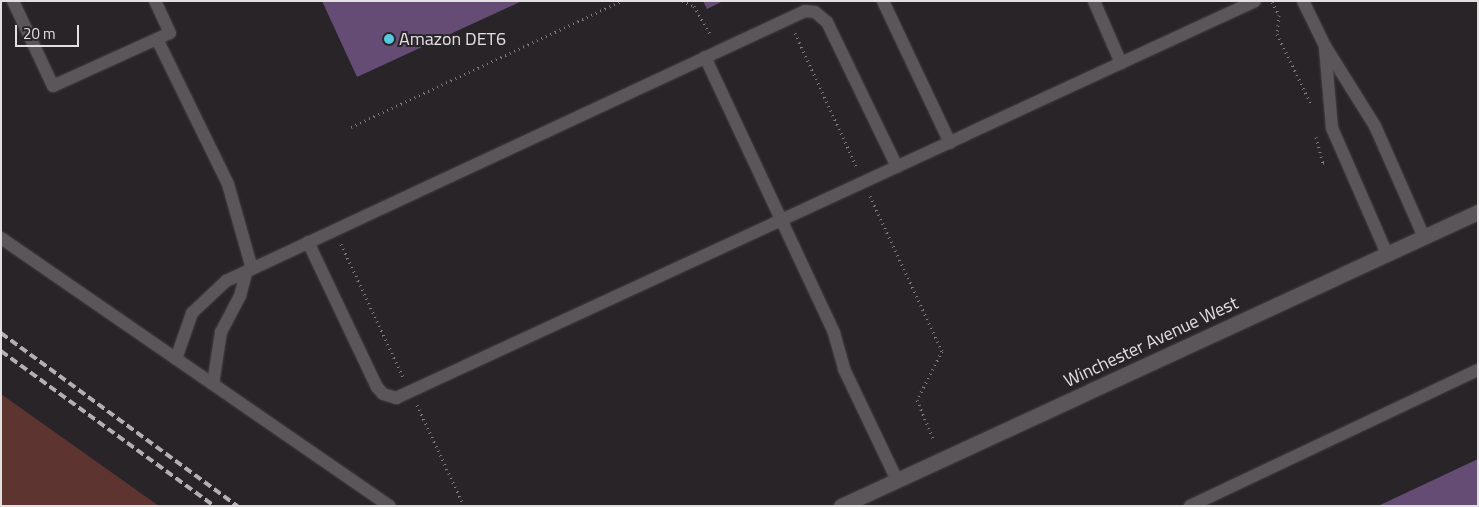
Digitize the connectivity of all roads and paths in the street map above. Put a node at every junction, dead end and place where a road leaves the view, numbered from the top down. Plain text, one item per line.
1 (13, 1) edge
2 (155, 1) edge
3 (621, 1) edge
4 (682, 1) edge
5 (883, 1) edge
6 (1094, 1) edge
7 (1255, 1) edge
8 (1272, 1) edge
9 (1304, 1) edge
10 (788, 18) junction
11 (720, 32) dead end
12 (711, 36) junction
13 (157, 39) junction
14 (705, 39) dead end
15 (1324, 46) junction
16 (705, 57) junction
17 (1121, 63) junction
18 (1313, 108) dead end
19 (1315, 126) dead end
20 (351, 127) dead end
21 (950, 143) junction
22 (1343, 155) junction
23 (897, 167) junction
24 (864, 183) junction
25 (1478, 212) edge
26 (780, 222) junction
27 (334, 229) junction
28 (1424, 237) junction
29 (1, 238) edge
30 (308, 242) junction
31 (1387, 254) junction
32 (249, 272) junction
33 (176, 359) junction
34 (1478, 370) edge
35 (213, 384) junction
36 (411, 393) junction
37 (933, 438) dead end
38 (897, 480) junction
39 (389, 506) edge
40 (464, 506) edge
41 (841, 506) edge
42 (1190, 506) edge

1 - 13 lane
2 - 13 lane
3 - 20 path
4 - 12 path
5 - 21 lane
6 - 17 lane
7 - 17 lane
8 - 18 path
9 - 15 lane
10 - 16 lane
10 - 23 lane
10 - 24 path
11 - 12 path
12 - 14 path
13 - 32 lane
15 - 22 lane
15 - 28 lane
16 - 26 lane
16 - 27 lane
17 - 21 lane
19 - 22 path
21 - 23 lane
22 - 31 lane
23 - 24 lane
24 - 26 lane
24 - 37 path
25 - 28 street, Winchester Avenue West
26 - 36 lane
26 - 38 lane
27 - 30 lane
27 - 36 path
28 - 31 street, Winchester Avenue West
29 - 33 lane
30 - 32 lane
30 - 36 lane
31 - 38 street, Winchester Avenue West
32 - 33 lane
32 - 35 lane
33 - 35 lane
34 - 42 lane
35 - 39 lane
36 - 40 path
38 - 41 street, Winchester Avenue West

